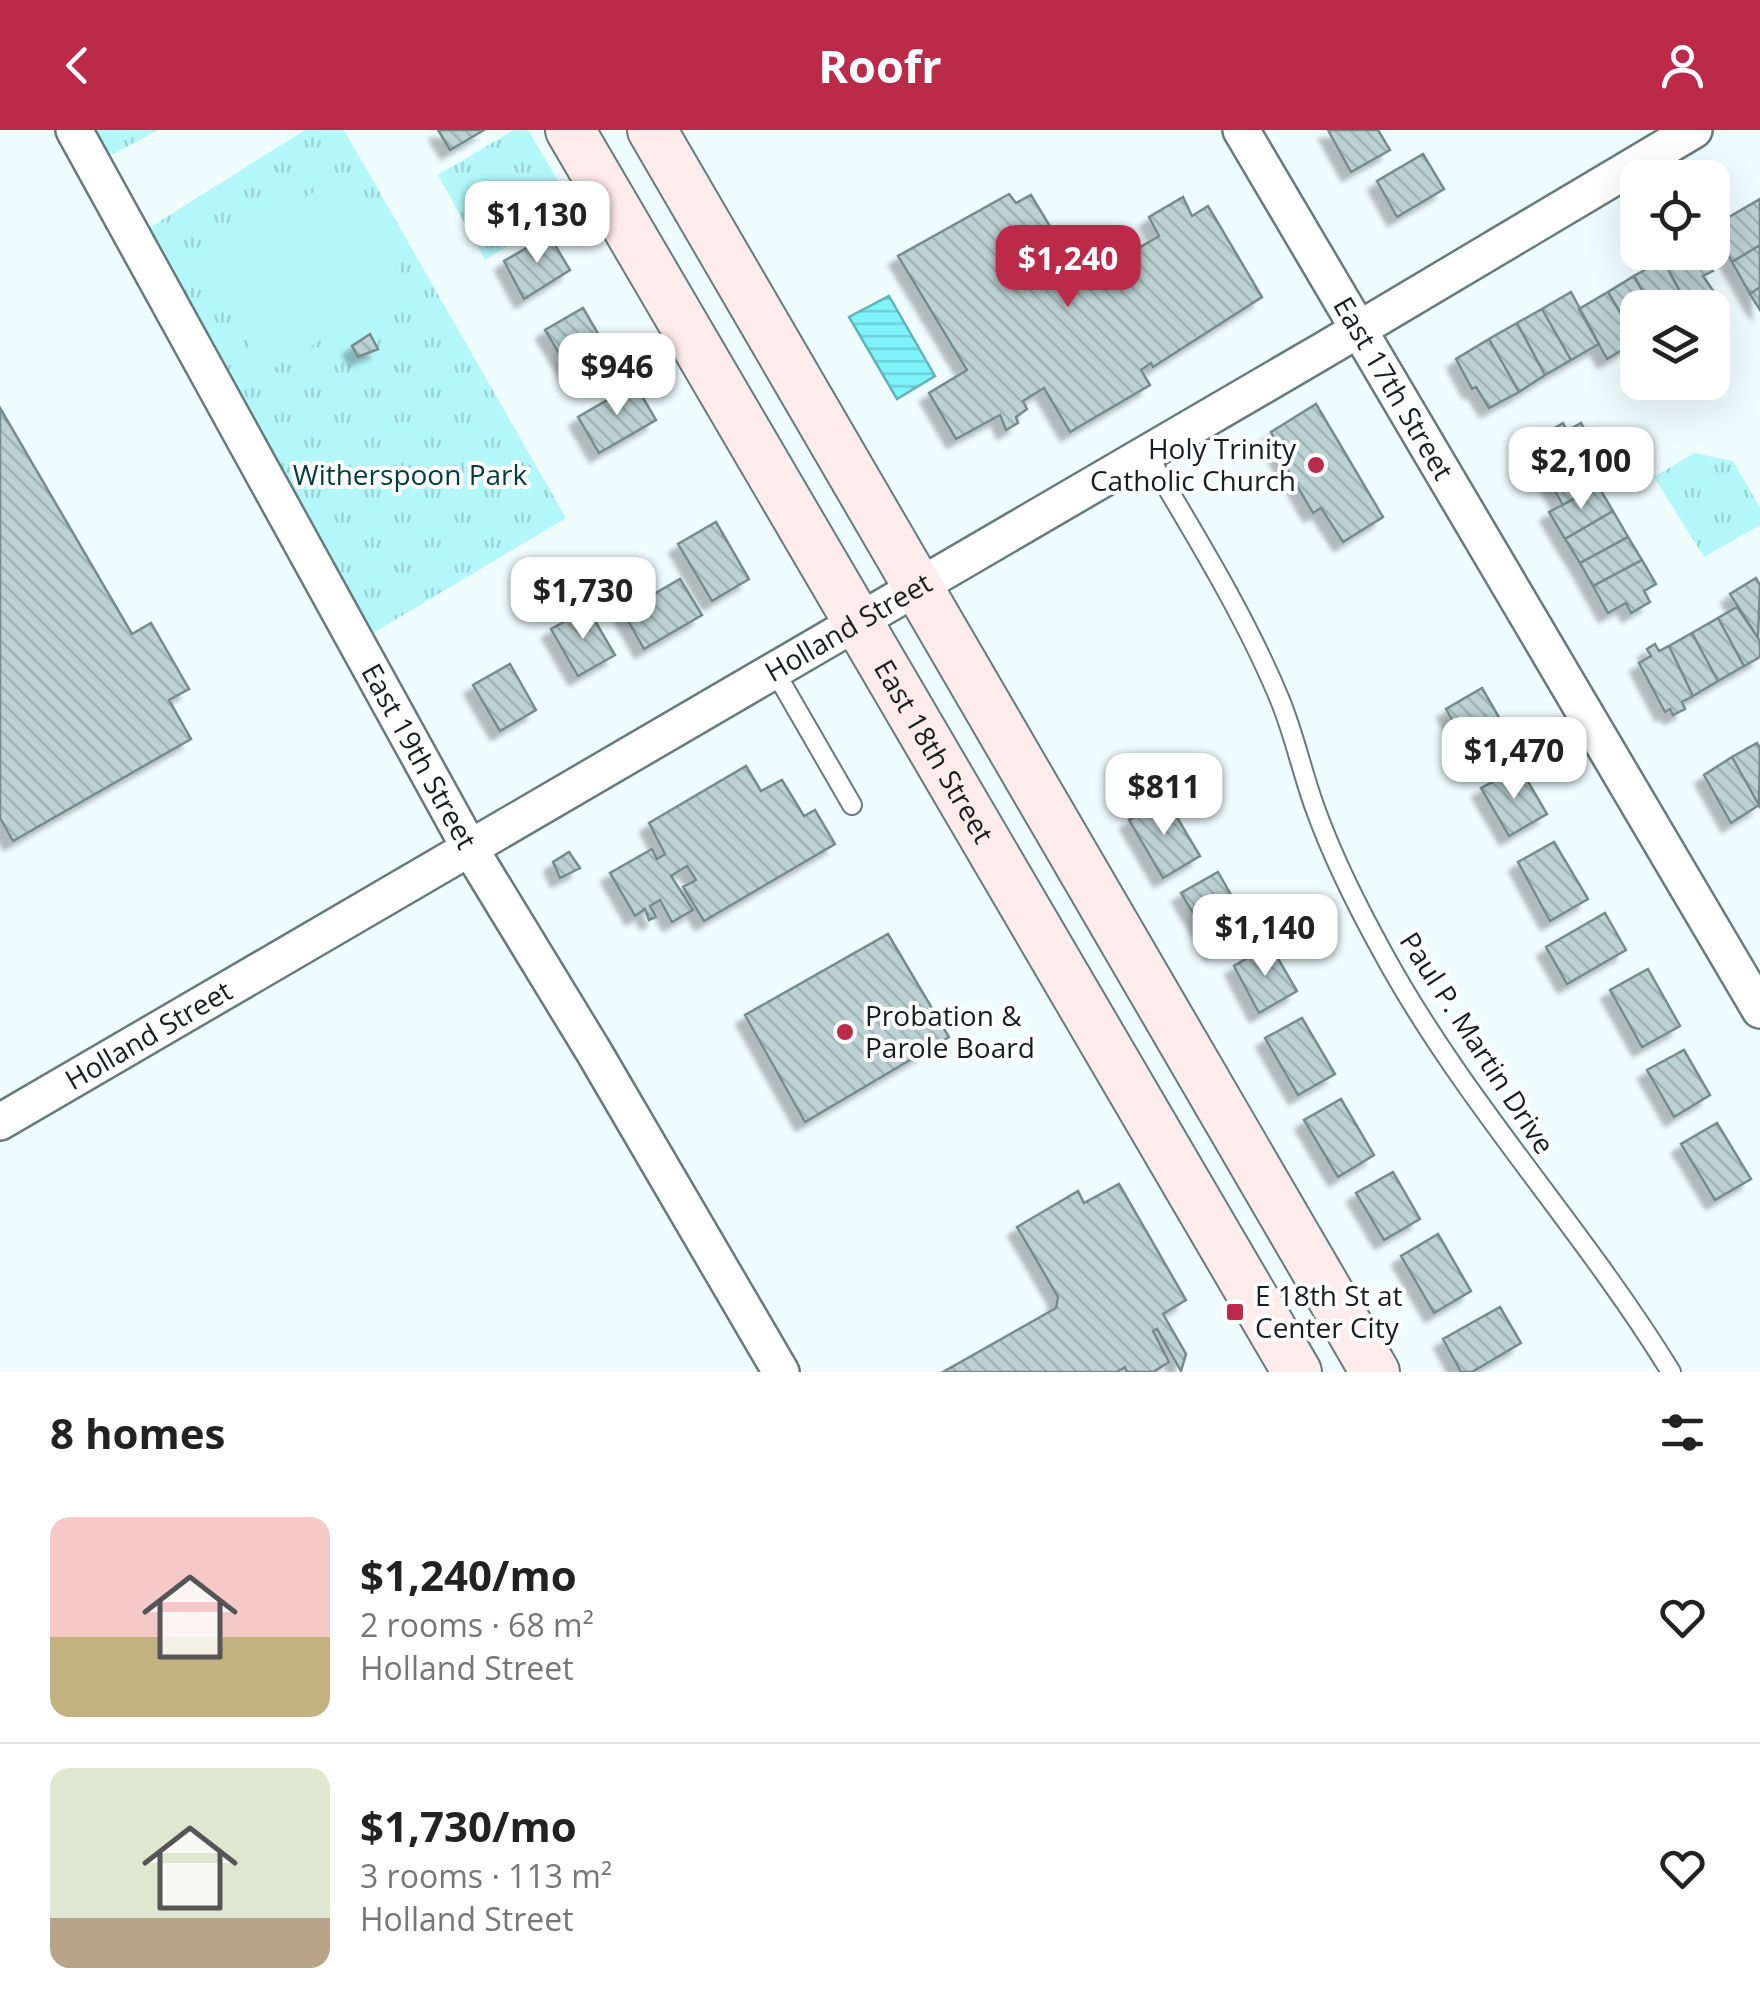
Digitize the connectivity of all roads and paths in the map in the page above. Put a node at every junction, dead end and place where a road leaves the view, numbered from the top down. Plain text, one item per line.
1 (74, 130) edge
2 (570, 130) edge
3 (652, 130) edge
4 (1241, 130) edge
5 (1694, 130) edge
6 (1359, 329) junction
7 (1146, 452) junction
8 (917, 585) junction
9 (857, 620) junction
10 (774, 670) junction
11 (852, 805) dead end
12 (469, 848) junction
13 (1760, 1010) edge
14 (0, 1122) edge
15 (782, 1372) edge
16 (1297, 1372) edge
17 (1375, 1372) edge
18 (1671, 1372) edge

1 - 12 street, East 19th Street
2 - 9 main road, East 18th Street
3 - 8 main road
4 - 6 street, East 17th Street
5 - 6 street, Holland Street
6 - 7 street, Holland Street
6 - 13 street, East 17th Street
7 - 8 street, Holland Street
7 - 18 lane, Paul P. Martin Drive
8 - 9 street, Holland Street
8 - 17 main road
9 - 10 street, Holland Street
9 - 16 main road, East 18th Street
10 - 11 lane
10 - 12 street, Holland Street
12 - 14 street, Holland Street
12 - 15 street, East 19th Street

